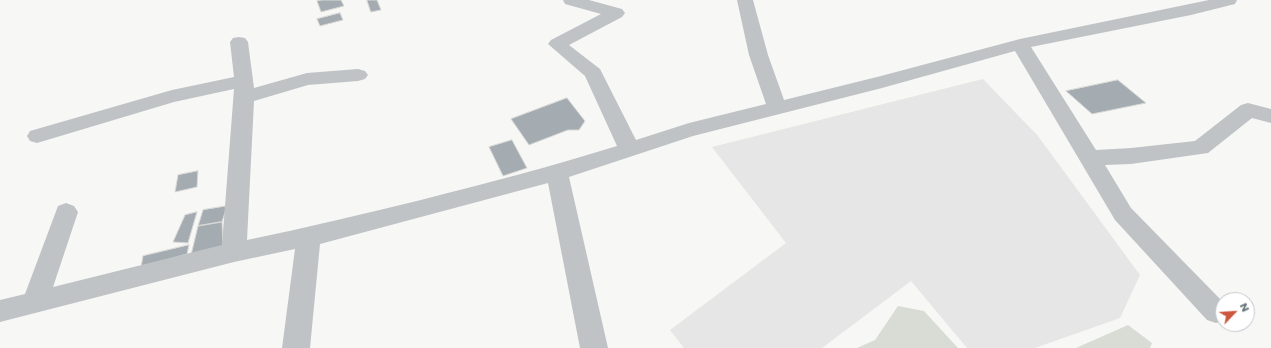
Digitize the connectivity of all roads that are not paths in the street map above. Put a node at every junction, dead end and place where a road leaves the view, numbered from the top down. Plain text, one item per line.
1 (571, 0) edge
2 (745, 0) edge
3 (1229, 0) edge
4 (239, 42) dead end
5 (1020, 44) junction
6 (358, 75) dead end
7 (244, 89) junction
8 (777, 108) junction
9 (1271, 116) edge
10 (37, 136) dead end
11 (629, 148) junction
12 (1090, 158) junction
13 (557, 173) junction
14 (66, 212) dead end
15 (309, 237) junction
16 (234, 252) junction
17 (35, 302) junction
18 (0, 311) edge
19 (1215, 311) edge
20 (296, 348) edge
21 (594, 348) edge

1 - 11 street
2 - 8 street
3 - 5 street
4 - 7 street
5 - 8 street
5 - 12 street
6 - 7 street
7 - 10 street
7 - 16 street
8 - 11 street
9 - 12 street
11 - 13 street
12 - 19 street
13 - 15 street
13 - 21 street
14 - 17 street
15 - 16 street
15 - 20 street
16 - 17 street
17 - 18 street

